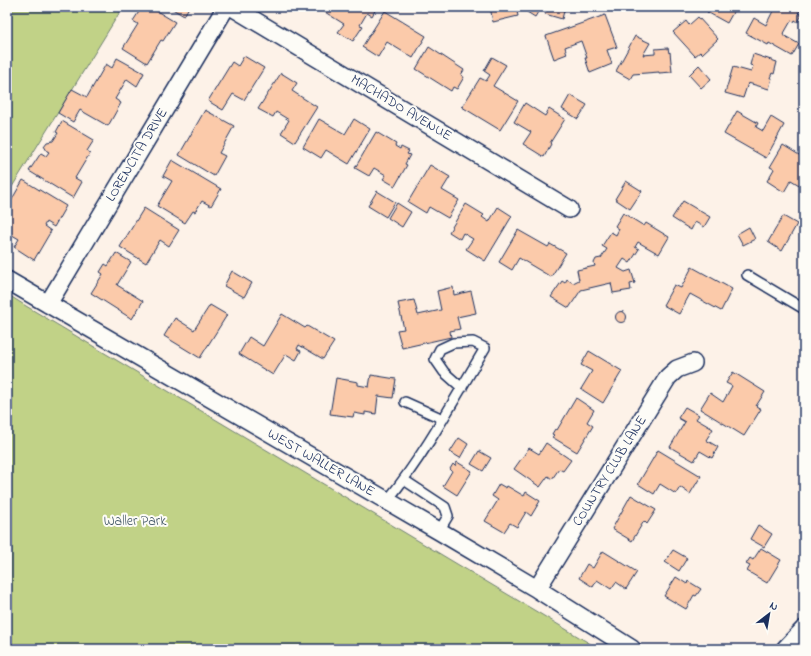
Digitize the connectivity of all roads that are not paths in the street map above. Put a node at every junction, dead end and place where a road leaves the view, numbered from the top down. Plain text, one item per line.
1 (226, 7) edge
2 (232, 7) edge
3 (570, 208) dead end
4 (747, 275) dead end
5 (7, 280) edge
6 (48, 304) junction
7 (804, 309) edge
8 (693, 363) dead end
9 (462, 388) junction
10 (405, 402) dead end
11 (443, 419) junction
12 (404, 480) junction
13 (387, 501) junction
14 (439, 531) junction
15 (537, 589) junction
16 (804, 629) edge
17 (632, 649) edge
18 (786, 649) edge

1 - 6 street, LORENCITA DRIVE
2 - 3 street, MACHADO AVENUE
4 - 7 lane
5 - 6 street, WEST WALLER LANE
6 - 13 street, WEST WALLER LANE
8 - 15 street, COUNTRY CLUB LANE
9 - 9 lane
9 - 11 lane
10 - 11 lane
11 - 12 lane
12 - 13 lane
12 - 14 lane
13 - 14 street, WEST WALLER LANE
14 - 15 street, WEST WALLER LANE
15 - 17 street, WEST WALLER LANE
16 - 18 street

